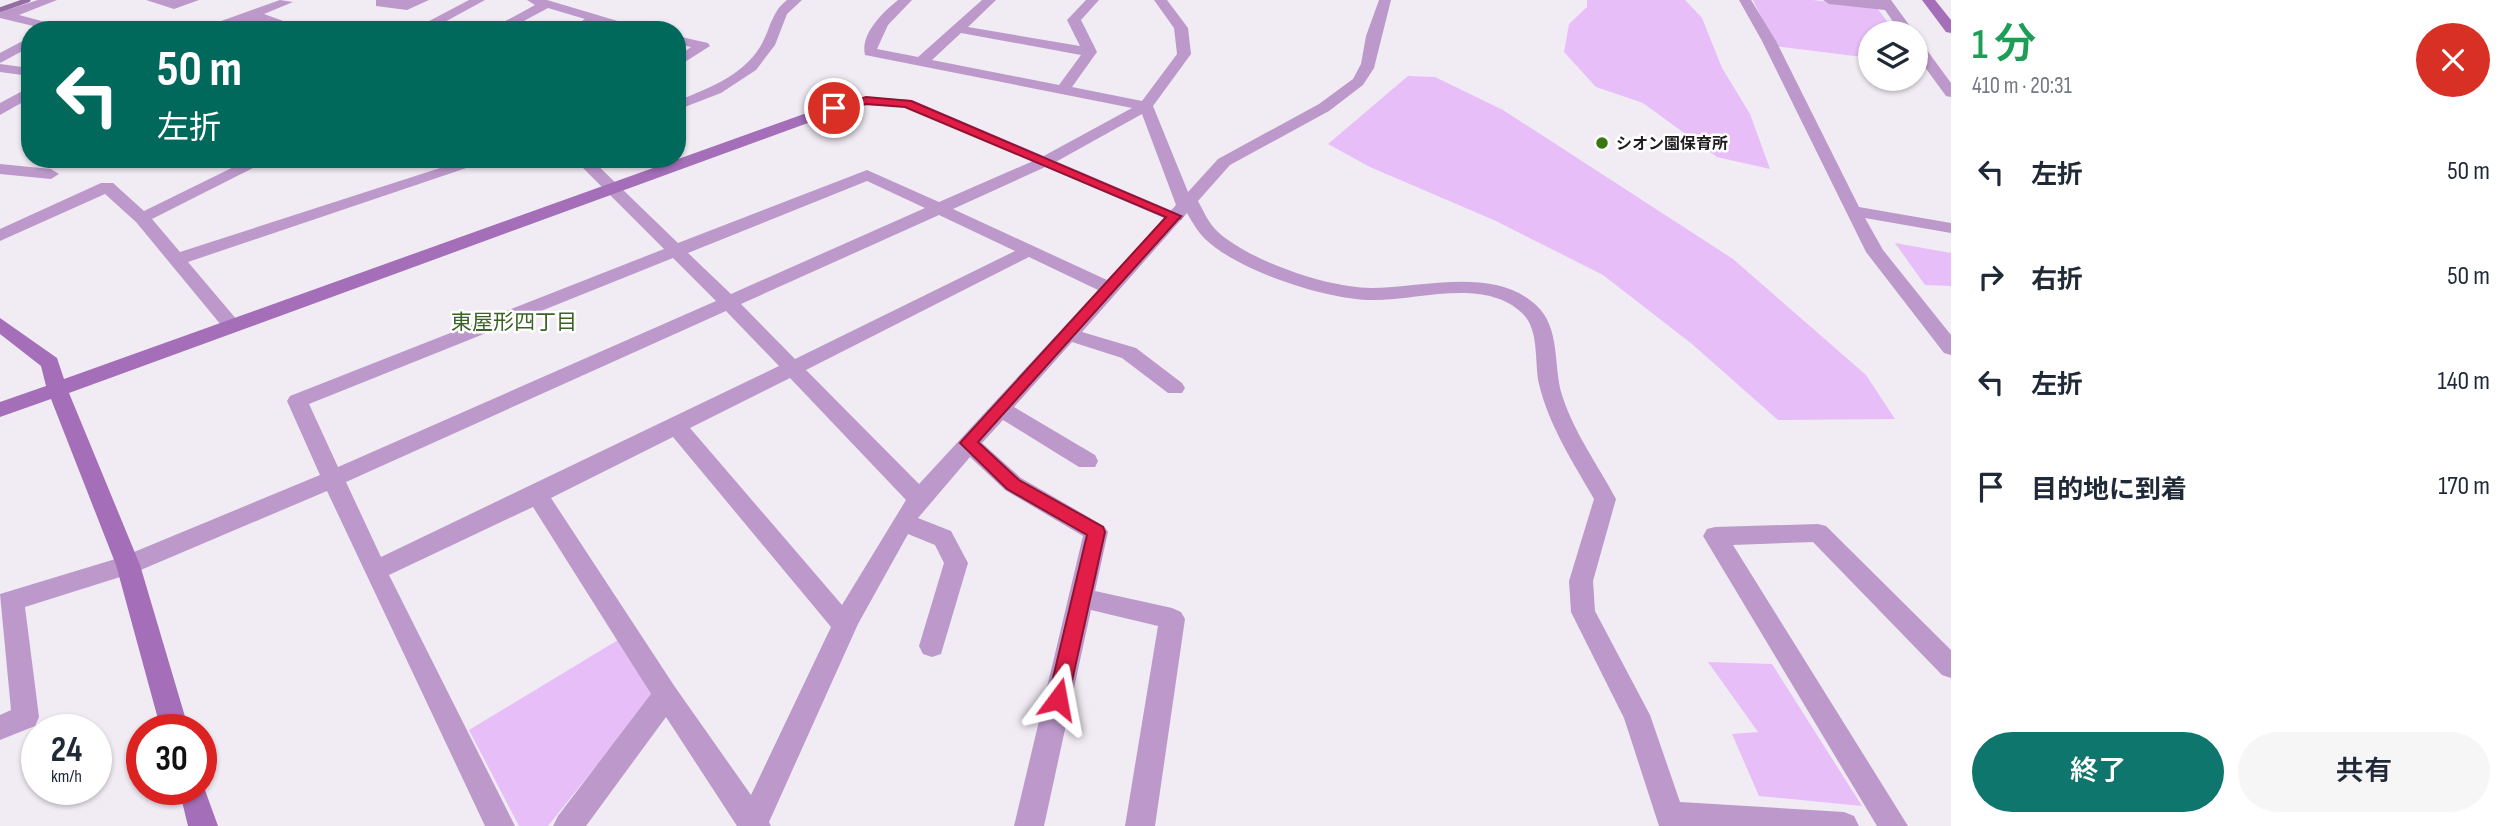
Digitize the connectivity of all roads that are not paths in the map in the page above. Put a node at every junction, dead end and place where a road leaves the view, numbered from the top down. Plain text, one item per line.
1 (51, 0) edge
2 (152, 0) edge
3 (193, 0) edge
4 (423, 0) edge
5 (479, 0) edge
6 (796, 0) edge
7 (906, 0) edge
8 (990, 0) edge
9 (1093, 0) edge
10 (1160, 0) edge
11 (1385, 0) edge
12 (1745, 0) edge
13 (1829, 0) edge
14 (1927, 0) edge
15 (287, 2) dead end
16 (539, 2) edge
17 (381, 3) dead end
18 (1886, 4) edge
19 (2, 16) edge
20 (596, 18) junction
21 (233, 20) junction
22 (22, 21) edge
23 (230, 21) edge
24 (273, 21) edge
25 (437, 21) edge
26 (510, 21) edge
27 (590, 21) edge
28 (607, 21) edge
29 (1899, 21) edge
30 (958, 29) junction
31 (1951, 29) edge
32 (686, 42) edge
33 (21, 46) edge
34 (1090, 52) junction
35 (686, 57) edge
36 (0, 59) edge
37 (1928, 61) edge
38 (921, 62) junction
39 (0, 68) edge
40 (21, 71) edge
41 (1063, 90) junction
42 (1951, 93) edge
43 (21, 97) edge
44 (686, 102) edge
45 (1146, 106) junction
46 (0, 110) edge
47 (1046, 161) junction
48 (686, 163) edge
49 (243, 168) edge
50 (457, 168) edge
51 (590, 168) edge
52 (673, 168) edge
53 (0, 169) edge
54 (51, 174) dead end
55 (611, 191) junction
56 (1183, 207) junction
57 (940, 209) junction
58 (1852, 211) junction
59 (142, 218) junction
60 (1951, 228) edge
61 (0, 236) edge
62 (676, 251) junction
63 (1028, 251) junction
64 (178, 259) junction
65 (1110, 288) junction
66 (728, 302) junction
67 (0, 324) edge
68 (233, 327) junction
69 (1068, 334) junction
70 (1951, 348) edge
71 (790, 367) junction
72 (1175, 388) dead end
73 (57, 389) junction
74 (1000, 408) junction
75 (0, 410) edge
76 (676, 425) junction
77 (968, 443) junction
78 (1087, 461) dead end
79 (332, 479) junction
80 (537, 495) junction
81 (919, 499) junction
82 (902, 522) junction
83 (128, 565) junction
84 (375, 571) junction
85 (1081, 598) junction
86 (6, 601) edge
87 (843, 624) junction
88 (932, 646) dead end
89 (1951, 667) edge
90 (666, 695) junction
91 (170, 714) edge
92 (0, 728) edge
93 (197, 805) edge
94 (1673, 821) edge
95 (753, 825) edge
96 (203, 826) edge
97 (500, 826) edge
98 (568, 826) edge
99 (1029, 826) edge
100 (1140, 826) edge
101 (1844, 826) edge
102 (1893, 826) edge

1 - 19 street
2 - 3 street
4 - 17 street
5 - 25 street
6 - 44 street
7 - 38 street
8 - 30 street
9 - 34 street
10 - 45 street
11 - 56 street
12 - 58 street
13 - 18 street
14 - 31 street
15 - 21 street
16 - 20 street
16 - 26 street
18 - 29 street
19 - 22 street
20 - 27 street
20 - 28 street
21 - 23 street
21 - 24 street
30 - 34 street
30 - 38 street
32 - 35 street
33 - 36 street
34 - 41 street
37 - 42 street
38 - 41 street
39 - 40 street
41 - 45 street
43 - 46 street
45 - 47 street
45 - 56 street
47 - 48 street
47 - 56 street
47 - 57 street
49 - 59 street
50 - 64 street
51 - 55 street
52 - 55 street
53 - 54 street
55 - 62 street
55 - 68 street
56 - 65 street
56 - 94 street
57 - 62 street
57 - 63 street
57 - 66 street
58 - 60 street
58 - 70 street
59 - 61 street
59 - 64 street
62 - 66 street
62 - 79 street
63 - 65 street
63 - 71 street
64 - 68 street
65 - 69 street
66 - 71 street
66 - 79 street
67 - 73 street
68 - 73 street
69 - 72 street
69 - 74 street
71 - 76 street
71 - 81 street
73 - 75 street
73 - 83 street
74 - 77 street
74 - 78 street
76 - 80 street
76 - 87 street
77 - 81 street
77 - 85 street
79 - 83 street
79 - 84 street
80 - 84 street
80 - 90 street
81 - 82 street
82 - 87 street
82 - 88 street
83 - 86 street
83 - 91 street
84 - 97 street
85 - 99 street
85 - 100 street
86 - 92 street
87 - 95 street
89 - 102 street
90 - 95 street
90 - 98 street
93 - 96 street
94 - 101 street

